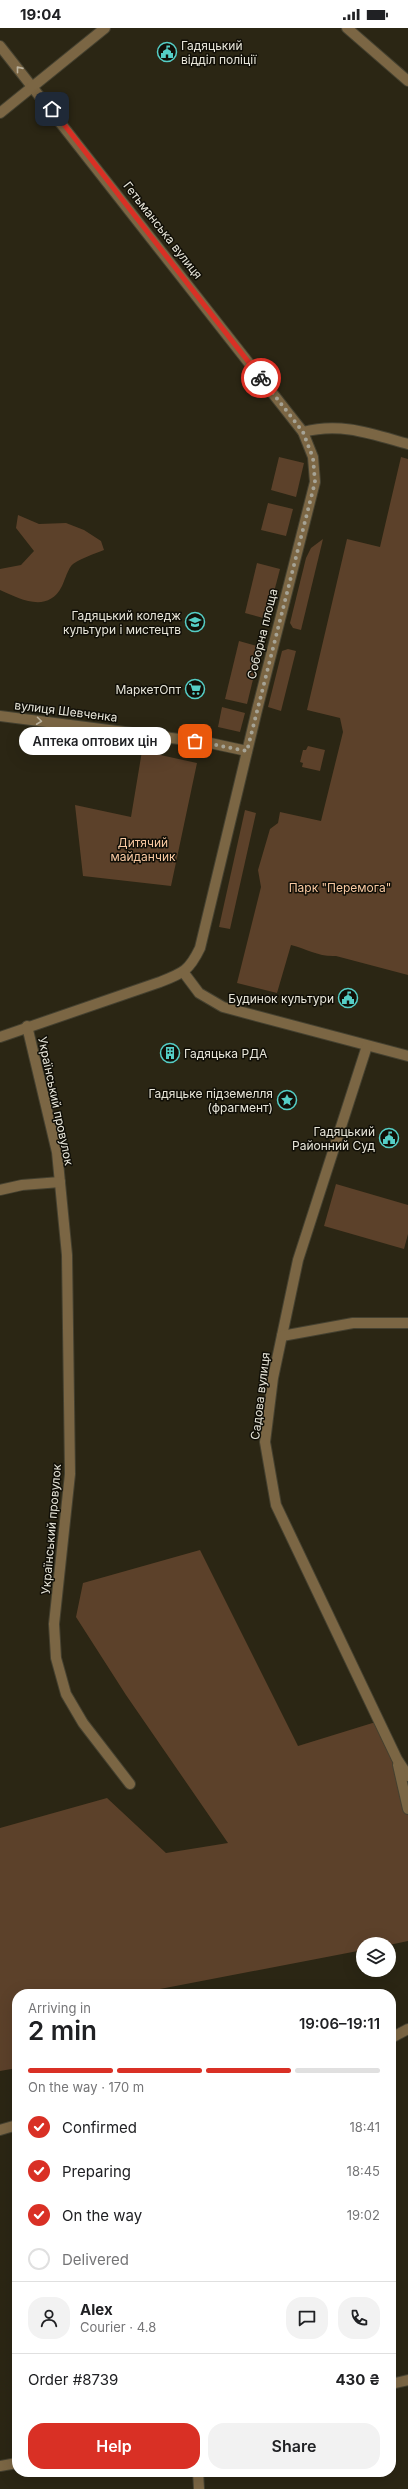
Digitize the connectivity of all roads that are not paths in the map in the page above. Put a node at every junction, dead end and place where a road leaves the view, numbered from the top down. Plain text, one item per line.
1 (105, 28) edge
2 (347, 28) edge
3 (0, 46) edge
4 (408, 81) edge
5 (33, 86) junction
6 (0, 114) edge
7 (303, 432) junction
8 (408, 444) edge
9 (0, 716) edge
10 (247, 751) junction
11 (184, 973) junction
12 (27, 1026) junction
13 (0, 1036) edge
14 (367, 1046) junction
15 (408, 1056) edge
16 (60, 1182) junction
17 (0, 1190) edge
18 (408, 1323) edge
19 (282, 1336) junction
20 (397, 1759) junction
21 (408, 1776) edge
22 (130, 1784) dead end
23 (408, 1810) edge
24 (408, 2029) edge
25 (396, 2035) edge
26 (12, 2126) edge
27 (0, 2130) edge
28 (408, 2380) edge
29 (396, 2383) edge
30 (12, 2464) edge
31 (0, 2466) edge
32 (198, 2477) edge
33 (199, 2489) edge

1 - 5 street
2 - 4 street
5 -> 3 street, Гетьманська вулиця
5 - 6 street
5 - 7 street, Гетьманська вулиця
7 - 8 street
7 - 10 street, Соборна площа
9 -> 10 street, вулиця Шевченка
10 - 11 street, Соборна площа
11 - 12 street
11 - 14 street
12 - 13 street
12 - 16 street, Український провулок
14 - 15 street
14 - 19 street, Садова вулиця
16 - 17 street, Український провулок
16 - 22 street, Український провулок
18 - 19 street
19 - 20 street, Садова вулиця
20 - 21 street, Садова вулиця
20 - 23 street, Садова вулиця
24 - 25 street
26 - 27 street
28 - 29 street
30 - 31 street
32 - 33 street

